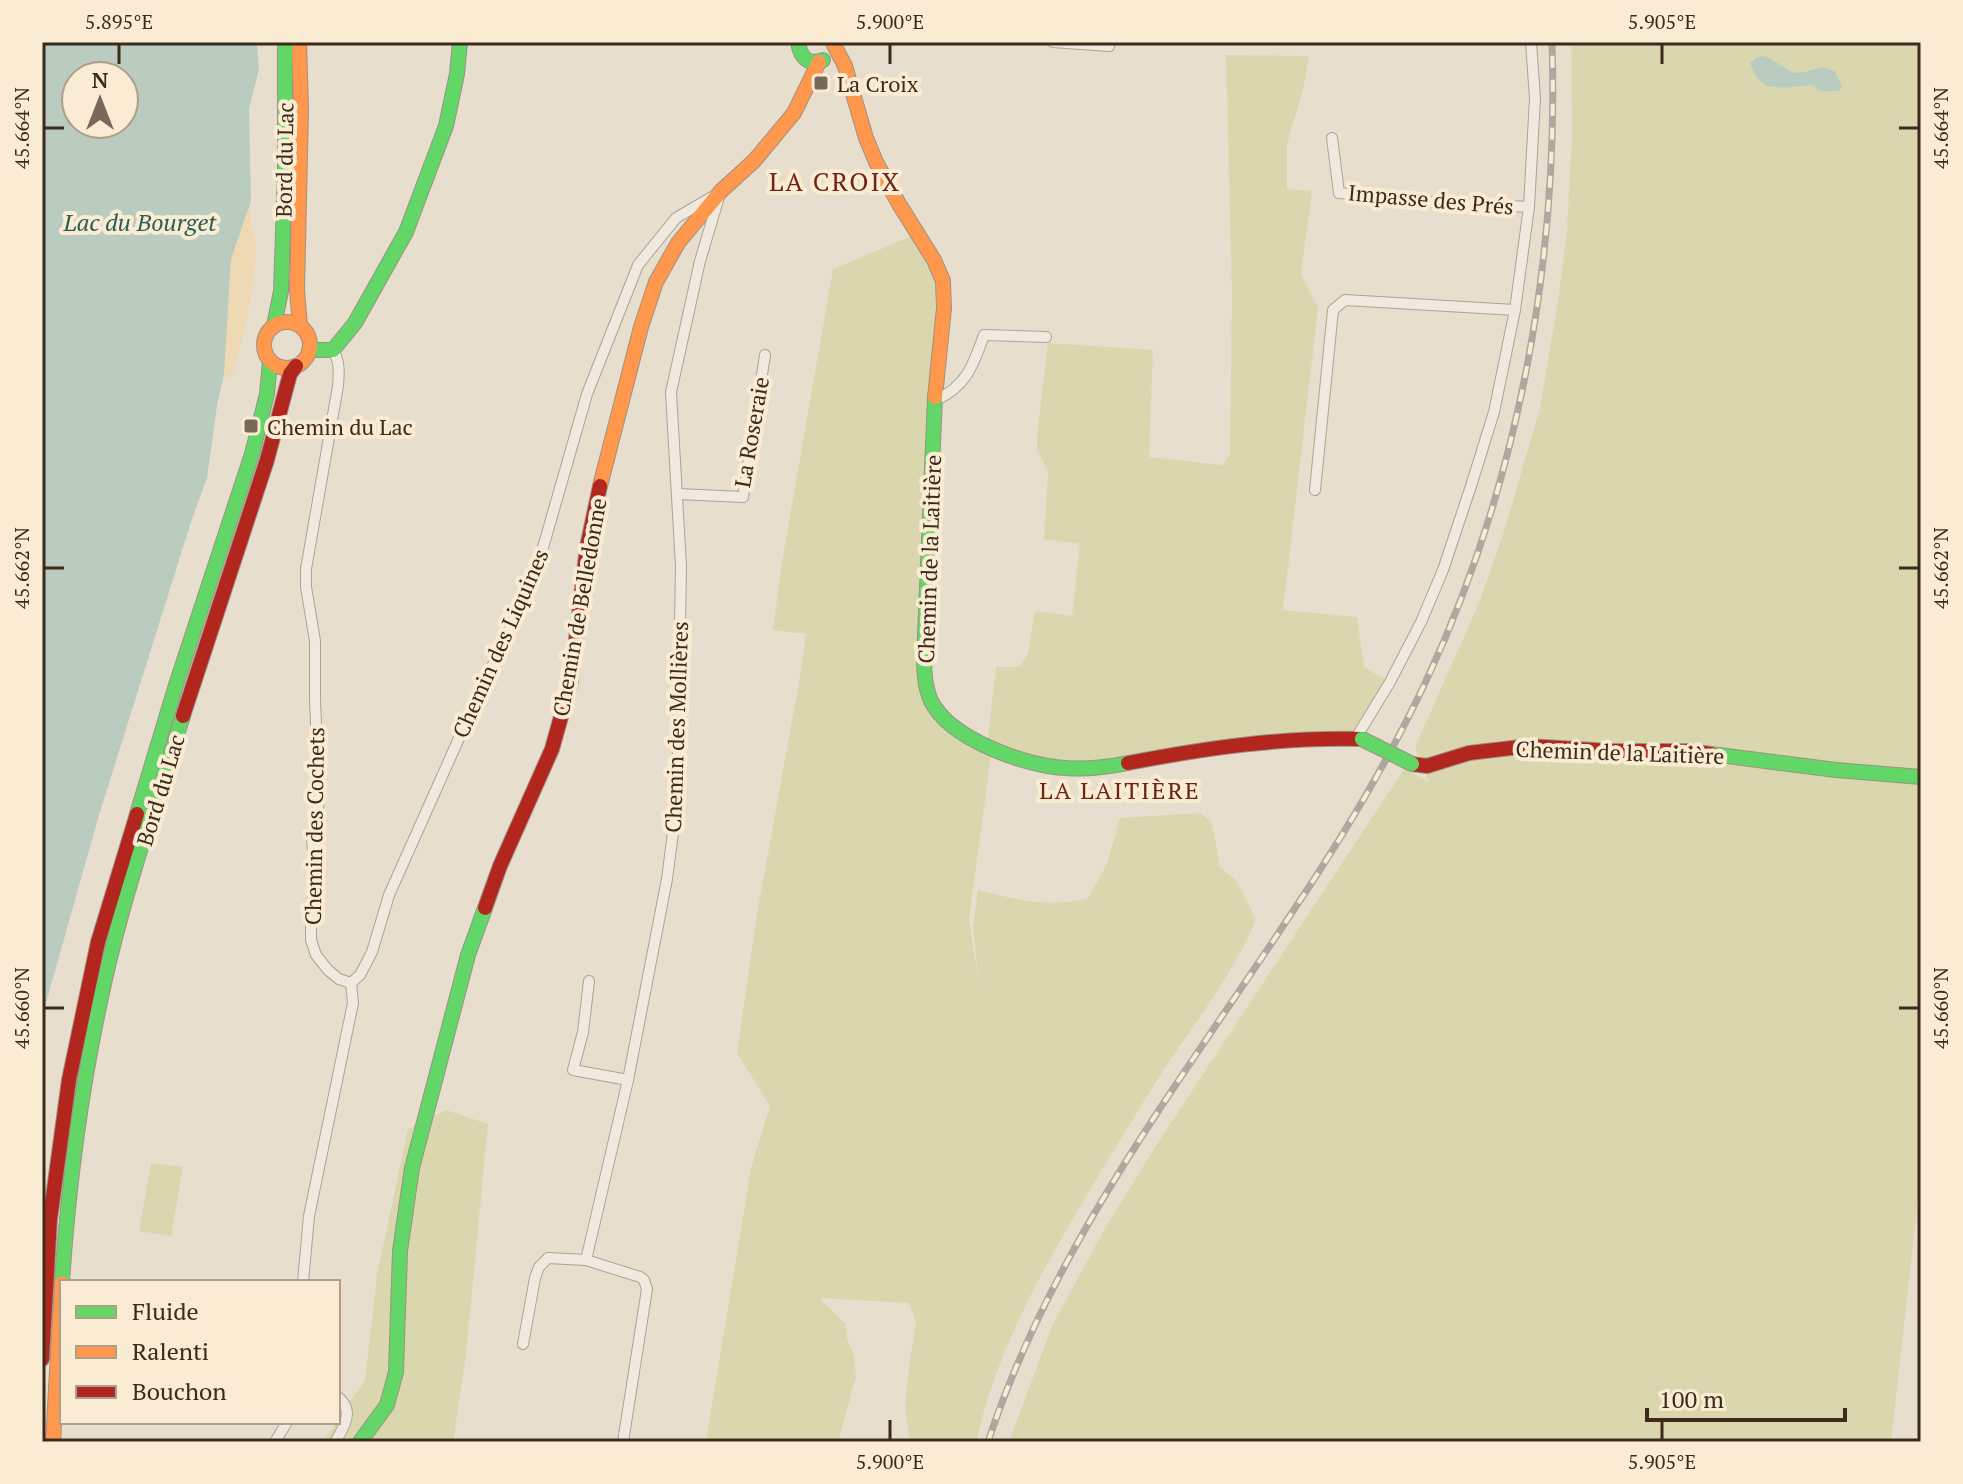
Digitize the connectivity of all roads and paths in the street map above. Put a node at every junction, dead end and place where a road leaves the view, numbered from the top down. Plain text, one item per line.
1 (285, 42) edge
2 (299, 42) edge
3 (460, 42) edge
4 (798, 42) edge
5 (1053, 42) edge
6 (1110, 42) edge
7 (1531, 42) edge
8 (833, 43) edge
9 (816, 60) junction
10 (845, 69) junction
11 (1332, 138) dead end
12 (721, 191) junction
13 (1529, 207) junction
14 (1515, 310) junction
15 (274, 326) junction
16 (300, 326) junction
17 (1046, 337) dead end
18 (309, 350) junction
19 (333, 350) junction
20 (765, 355) dead end
21 (270, 361) junction
22 (296, 366) junction
23 (936, 400) junction
24 (1315, 490) dead end
25 (678, 494) junction
26 (1359, 738) junction
27 (1921, 777) edge
28 (589, 981) dead end
29 (351, 983) junction
30 (628, 1080) junction
31 (586, 1260) junction
32 (62, 1280) edge
33 (303, 1280) edge
34 (60, 1318) edge
35 (523, 1344) dead end
36 (42, 1359) edge
37 (340, 1399) edge
38 (53, 1442) edge
39 (335, 1442) edge
40 (360, 1442) edge
41 (623, 1442) edge

1 - 15 main road, Bord du Lac
2 - 16 main road, Bord du Lac
3 - 19 main road
4 - 9 main road
5 - 6 street
7 - 13 street
8 - 9 main road, Chemin de Belledonne
8 - 10 main road, Chemin de la Laitière
9 - 10 main road
9 - 12 main road, Chemin de Belledonne
10 - 23 main road, Chemin de la Laitière
11 - 13 street, Impasse des Prés
12 - 25 street, Chemin des Mollières
12 - 29 street, Chemin des Liquines
12 - 40 main road, Chemin de Belledonne
13 - 14 street
14 - 24 street
14 - 26 street
15 - 16 main road
15 - 21 main road
16 - 18 main road
17 - 23 street
18 - 19 main road
18 - 22 main road
19 - 29 street, Chemin des Cochets
20 - 25 street, La Roseraie
21 - 22 main road
21 - 36 main road, Bord du Lac
22 - 32 main road, Bord du Lac
23 - 26 main road, Chemin de la Laitière
25 - 30 street, Chemin des Mollières
26 - 27 main road, Chemin de la Laitière, bridge
28 - 30 street
29 - 33 street
30 - 31 street, Chemin des Mollières
31 - 35 street
31 - 41 street
34 - 38 main road, Bord du Lac
37 - 39 street

